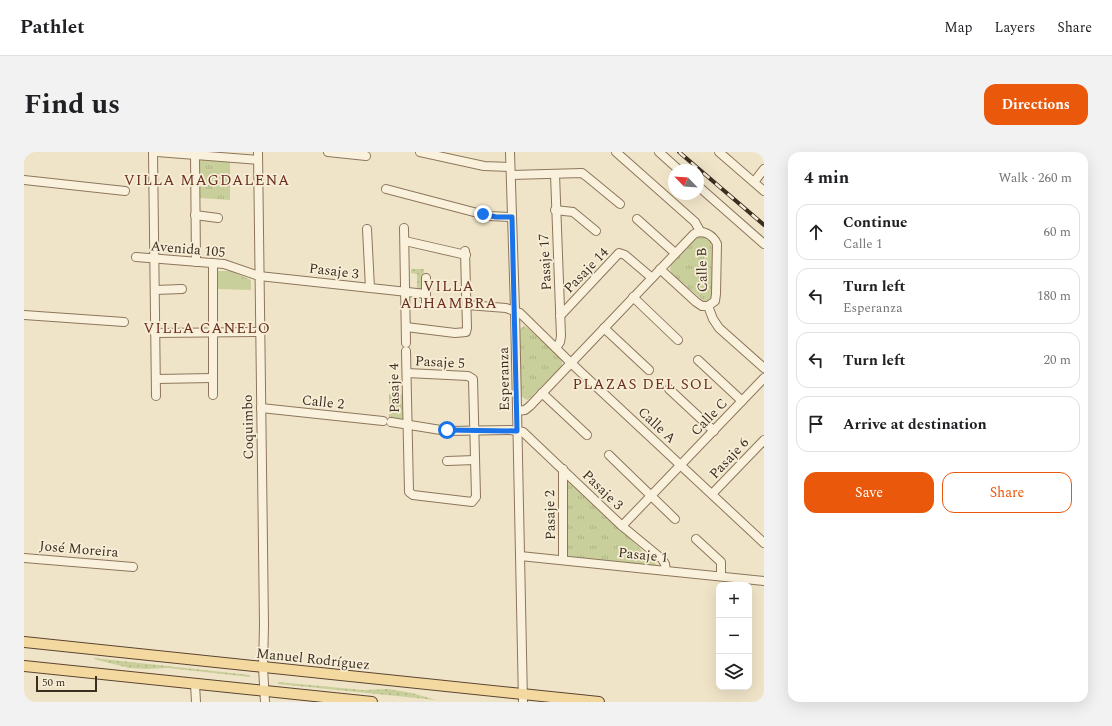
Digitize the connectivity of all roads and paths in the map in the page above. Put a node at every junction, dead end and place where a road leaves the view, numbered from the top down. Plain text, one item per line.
1 (153, 152) edge
2 (157, 152) edge
3 (328, 152) edge
4 (420, 152) edge
5 (510, 152) edge
6 (616, 152) edge
7 (659, 152) edge
8 (722, 153) edge
9 (195, 155) junction
10 (258, 156) edge
11 (366, 156) dead end
12 (673, 164) edge
13 (764, 169) edge
14 (511, 171) junction
15 (555, 174) junction
16 (24, 180) edge
17 (754, 182) junction
18 (386, 189) dead end
19 (125, 191) dead end
20 (704, 191) edge
21 (764, 191) edge
22 (620, 204) dead end
23 (555, 210) junction
24 (195, 215) junction
25 (512, 217) junction
26 (218, 218) dead end
27 (637, 219) dead end
28 (404, 228) dead end
29 (367, 230) dead end
30 (596, 231) dead end
31 (700, 231) junction
32 (405, 241) junction
33 (764, 244) edge
34 (675, 253) junction
35 (136, 257) dead end
36 (154, 258) junction
37 (196, 262) junction
38 (214, 263) junction
39 (660, 269) junction
40 (259, 276) junction
41 (426, 278) dead end
42 (652, 278) junction
43 (370, 288) junction
44 (182, 289) dead end
45 (155, 290) junction
46 (405, 292) junction
47 (426, 294) junction
48 (633, 298) junction
49 (426, 305) dead end
50 (467, 305) junction
51 (708, 306) junction
52 (515, 310) junction
53 (24, 315) edge
54 (560, 316) junction
55 (124, 322) dead end
56 (406, 327) junction
57 (604, 328) junction
58 (213, 332) junction
59 (260, 332) junction
60 (155, 334) junction
61 (678, 340) dead end
62 (556, 348) junction
63 (698, 360) dead end
64 (571, 363) junction
65 (764, 368) edge
66 (649, 370) dead end
67 (407, 373) junction
68 (213, 378) junction
69 (764, 378) edge
70 (156, 380) junction
71 (670, 389) dead end
72 (542, 393) junction
73 (213, 395) dead end
74 (156, 396) dead end
75 (742, 401) junction
76 (261, 408) junction
77 (517, 411) junction
78 (408, 425) junction
79 (475, 431) junction
80 (517, 431) junction
81 (714, 431) junction
82 (587, 435) dead end
83 (764, 440) edge
84 (609, 455) dead end
85 (476, 460) junction
86 (447, 461) dead end
87 (681, 465) junction
88 (562, 469) junction
89 (712, 494) junction
90 (651, 496) junction
91 (675, 519) dead end
92 (622, 526) junction
93 (696, 539) dead end
94 (764, 543) edge
95 (520, 556) junction
96 (24, 558) edge
97 (563, 560) junction
98 (132, 567) dead end
99 (666, 571) junction
100 (721, 576) junction
101 (764, 581) edge
102 (24, 642) edge
103 (24, 666) edge
104 (263, 667) junction
105 (195, 684) junction
106 (264, 691) junction
107 (523, 698) edge
108 (196, 702) edge
109 (265, 702) edge
110 (372, 702) edge
111 (599, 702) edge

1 - 36 street
2 - 9 street
3 - 11 street
4 - 14 street
5 - 14 street, Esperanza
6 - 31 street
7 - 12 street
8 - 17 street
9 - 10 street
9 - 24 street
10 - 40 street, Coquimbo
13 - 17 street
14 - 15 street
14 - 25 street, Esperanza
15 - 22 street
15 - 23 street, Pasaje 17
16 - 19 street
17 - 21 street
18 - 25 street
20 - 33 street
23 - 30 street
23 - 54 street, Pasaje 17
24 - 26 street
24 - 37 street
25 - 52 street, Esperanza
27 - 34 street
28 - 32 street
29 - 43 street
31 - 34 street, Calle B
31 - 51 street, Calle B
32 - 46 street
32 - 50 street
34 - 39 street, Calle B
35 - 36 street, Avenida 105
36 - 37 street, Avenida 105
36 - 45 street
37 - 38 street, Avenida 105
38 - 40 street, Avenida 105
38 - 58 street
39 - 42 street, Calle B
39 - 51 street, Calle B
40 - 43 street, Pasaje 3
40 - 59 street, Coquimbo
41 - 47 street
42 - 48 street, Calle B
42 - 54 street, Pasaje 14
43 - 46 street, Pasaje 3
44 - 45 street
45 - 60 street
46 - 47 street
46 - 56 street
47 - 49 street
48 - 57 street, Calle B
48 - 61 street
50 - 52 street
50 - 56 street
51 - 65 street
52 - 62 street, Calle A
52 - 77 street, Esperanza
53 - 55 street
54 - 62 street, Pasaje 17
56 - 67 street, Pasaje 4
57 - 64 street, Calle B
57 - 66 street
58 - 59 street
58 - 60 street
58 - 68 street
59 - 76 street, Coquimbo
60 - 70 street
62 - 64 street, Calle A
63 - 75 street
64 - 72 street, Calle B
64 - 87 street, Calle A
67 - 78 street, Pasaje 4
67 - 79 street, Pasaje 5
68 - 70 street
68 - 73 street
69 - 75 street, Calle C
70 - 74 street
71 - 81 street
72 - 77 street, Calle B
72 - 82 street
75 - 81 street, Calle C
76 - 78 street, Calle 2
76 - 104 street, Coquimbo
77 - 80 street, Esperanza
78 - 79 street, Calle 2
78 - 85 street
79 - 80 street, Calle 2
79 - 85 street
80 - 88 street, Pasaje 3
80 - 95 street, Esperanza
81 - 87 street, Calle C
83 - 89 street, Pasaje 6
84 - 90 street
85 - 86 street
87 - 89 street, Calle A
87 - 90 street, Calle C
88 - 92 street, Pasaje 3
88 - 97 street, Pasaje 2
89 - 94 street, Calle A
90 - 91 street
90 - 92 street, Calle C
92 - 99 street, Pasaje 3
93 - 100 street
95 - 97 street, Pasaje 1
95 - 107 street, Esperanza
96 - 98 street, José Moreira
97 - 99 street, Pasaje 1
99 - 100 street, Pasaje 1
100 - 101 street, Pasaje 1
102 - 104 main road, Manuel Rodríguez
103 - 105 main road
104 - 106 street, Coquimbo
104 - 107 main road, Manuel Rodríguez
105 - 106 main road
105 - 108 street
106 - 109 street, Coquimbo
106 - 110 main road
107 - 111 main road, Manuel Rodríguez

